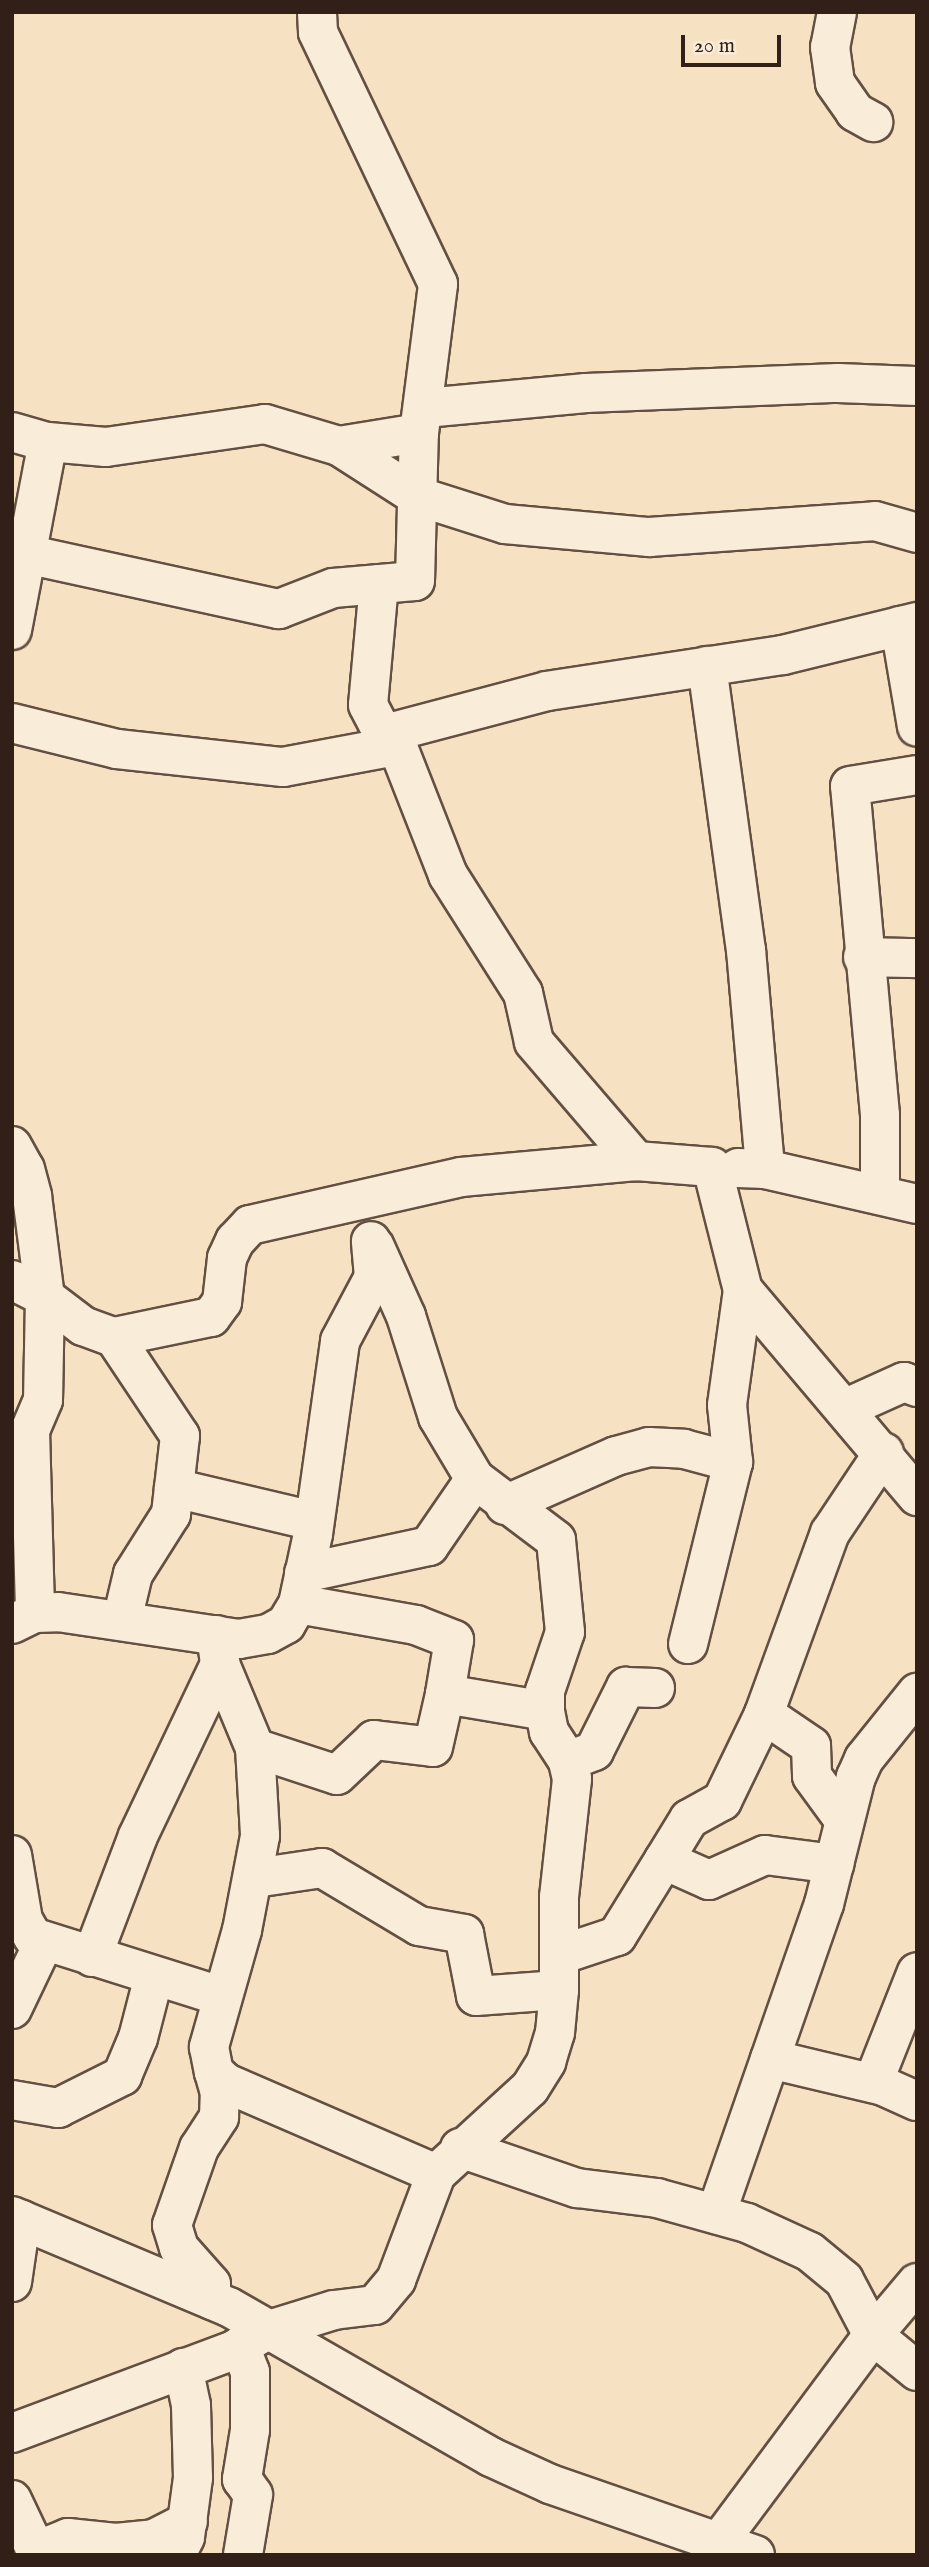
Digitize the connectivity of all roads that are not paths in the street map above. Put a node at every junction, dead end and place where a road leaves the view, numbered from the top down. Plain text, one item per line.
1 (317, 12) edge
2 (837, 12) edge
3 (873, 122) dead end
4 (917, 386) edge
5 (422, 421) junction
6 (30, 437) edge
7 (339, 446) junction
8 (417, 496) junction
9 (917, 533) edge
10 (21, 553) edge
11 (380, 584) junction
12 (908, 624) edge
13 (12, 630) edge
14 (707, 666) junction
15 (12, 723) edge
16 (917, 727) edge
17 (391, 740) junction
18 (917, 775) edge
19 (863, 957) junction
20 (917, 958) edge
21 (12, 1146) edge
22 (636, 1161) junction
23 (712, 1167) junction
24 (765, 1169) junction
25 (880, 1195) junction
26 (917, 1204) edge
27 (351, 1205) junction
28 (375, 1247) junction
29 (29, 1288) edge
30 (743, 1290) junction
31 (114, 1337) junction
32 (913, 1374) edge
33 (844, 1409) junction
34 (884, 1452) junction
35 (733, 1462) junction
36 (21, 1470) edge
37 (475, 1479) junction
38 (174, 1488) junction
39 (917, 1496) edge
40 (505, 1505) junction
41 (314, 1521) junction
42 (22, 1564) edge
43 (301, 1588) junction
44 (24, 1618) edge
45 (122, 1620) junction
46 (688, 1644) dead end
47 (218, 1650) junction
48 (655, 1688) dead end
49 (917, 1693) edge
50 (445, 1695) junction
51 (545, 1711) junction
52 (764, 1714) junction
53 (254, 1748) junction
54 (568, 1761) junction
55 (844, 1820) junction
56 (12, 1855) edge
57 (664, 1860) junction
58 (834, 1864) junction
59 (255, 1878) junction
60 (44, 1942) junction
61 (92, 1957) junction
62 (917, 1972) edge
63 (560, 1973) junction
64 (154, 1976) junction
65 (220, 1996) junction
66 (12, 2009) edge
67 (770, 2059) junction
68 (214, 2072) junction
69 (873, 2084) junction
70 (12, 2100) edge
71 (917, 2101) edge
72 (448, 2161) junction
73 (716, 2214) junction
74 (16, 2218) edge
75 (12, 2281) edge
76 (917, 2283) edge
77 (212, 2300) junction
78 (873, 2334) junction
79 (253, 2339) junction
80 (183, 2368) junction
81 (917, 2371) edge
82 (12, 2433) edge
83 (27, 2538) edge
84 (182, 2538) edge
85 (666, 2539) edge
86 (718, 2543) junction
87 (243, 2555) edge
88 (755, 2555) edge

1 - 5 street
2 - 3 street
4 - 5 street
5 - 7 street
5 - 8 street
6 - 7 street
6 - 10 street
7 - 8 street
8 - 9 street
8 - 11 street
10 - 11 street
10 - 13 street
11 - 17 street
12 - 14 street
12 - 16 street
14 - 17 street
14 - 24 street
15 - 17 street
17 - 22 street
18 - 19 street
19 - 20 street
19 - 25 street
21 - 29 street
22 - 23 street
22 - 27 street
23 - 24 street
23 - 30 street
24 - 25 street
25 - 26 street
27 - 28 street
27 - 31 street
28 - 37 street
28 - 41 street
29 - 31 street
29 - 36 street
30 - 33 street
30 - 35 street
31 - 38 street
32 - 33 street
33 - 34 street
34 - 39 street
34 - 52 street
35 - 40 street
35 - 46 street
36 - 42 street
37 - 40 street
37 - 43 street
38 - 41 street
38 - 45 street
40 - 51 street
41 - 43 street
42 - 44 street
43 - 47 street
43 - 50 street
44 - 45 street
45 - 47 street
47 - 53 street
47 - 61 street
48 - 54 street
49 - 55 street
50 - 51 street
50 - 53 street
51 - 54 street
52 - 55 street
52 - 57 street
53 - 59 street
54 - 63 street
55 - 58 street
56 - 60 street
57 - 58 street
57 - 63 street
58 - 67 street
59 - 63 street
59 - 65 street
60 - 61 street
60 - 66 street
61 - 64 street
62 - 69 street
63 - 72 street
64 - 65 street
64 - 70 street
65 - 68 street
67 - 69 street
67 - 73 street
68 - 72 street
68 - 77 street
69 - 71 street
72 - 73 street
72 - 79 street
73 - 78 street
74 - 75 street
74 - 77 street
76 - 78 street
77 - 79 street
78 - 81 street
78 - 86 street
79 - 80 street
79 - 85 street
79 - 87 street
80 - 82 street
80 - 84 street
83 - 84 street
85 - 86 street
86 - 88 street

